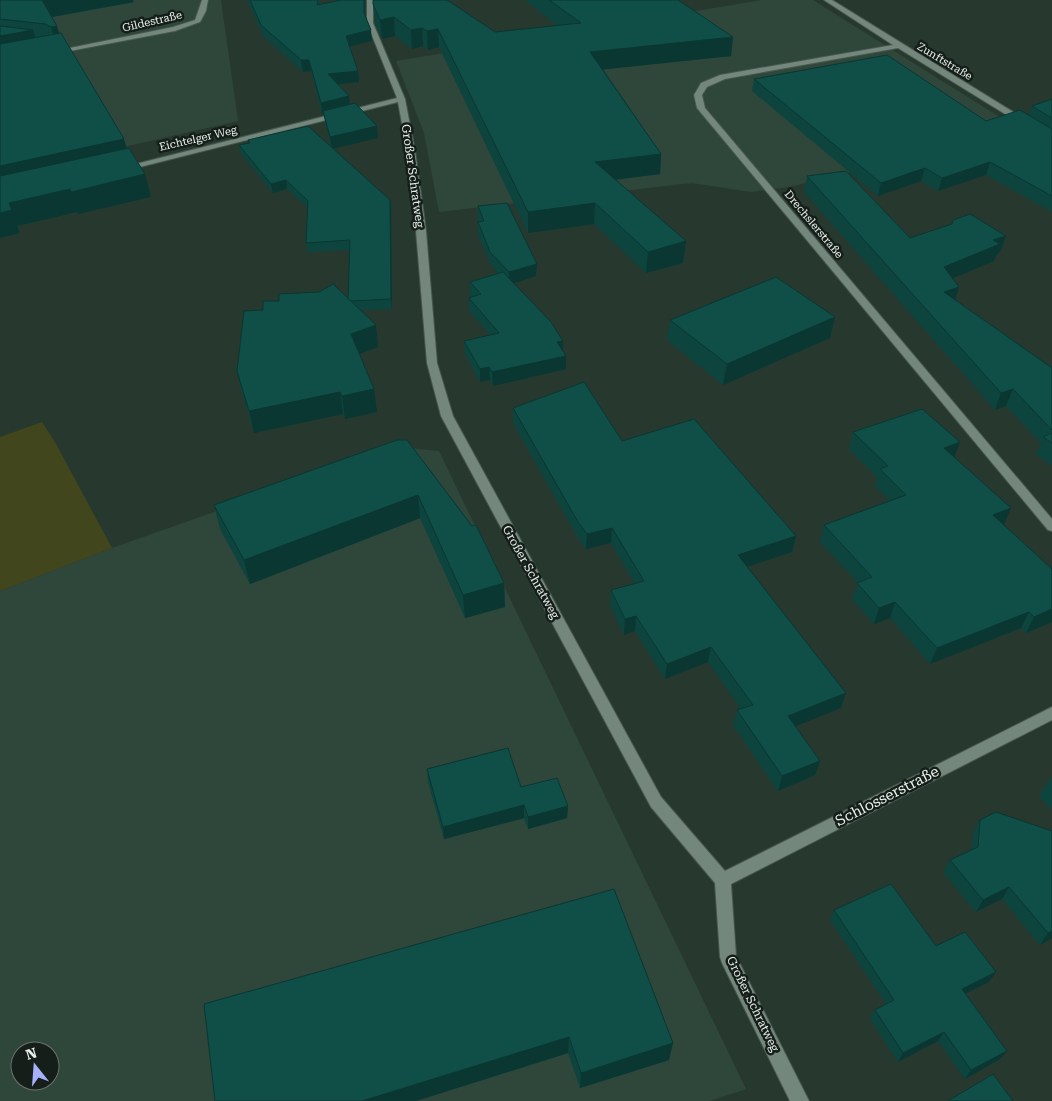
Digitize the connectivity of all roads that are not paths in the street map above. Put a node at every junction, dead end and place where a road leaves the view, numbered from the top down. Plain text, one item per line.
1 (205, 0) edge
2 (370, 0) edge
3 (827, 0) edge
4 (898, 46) junction
5 (45, 51) edge
6 (401, 100) junction
7 (1052, 139) edge
8 (113, 170) edge
9 (1052, 527) edge
10 (1052, 713) edge
11 (723, 880) junction
12 (800, 1101) edge

1 - 5 street, Gildestraße
2 - 6 street, Großer Schratweg
3 - 4 street, Zunftstraße
4 - 7 street, Zunftstraße
4 - 9 street, Drechslerstraße
6 - 8 street, Eichtelger Weg
6 - 11 street, Großer Schratweg
10 - 11 street, Schlosserstraße
11 - 12 street, Großer Schratweg

